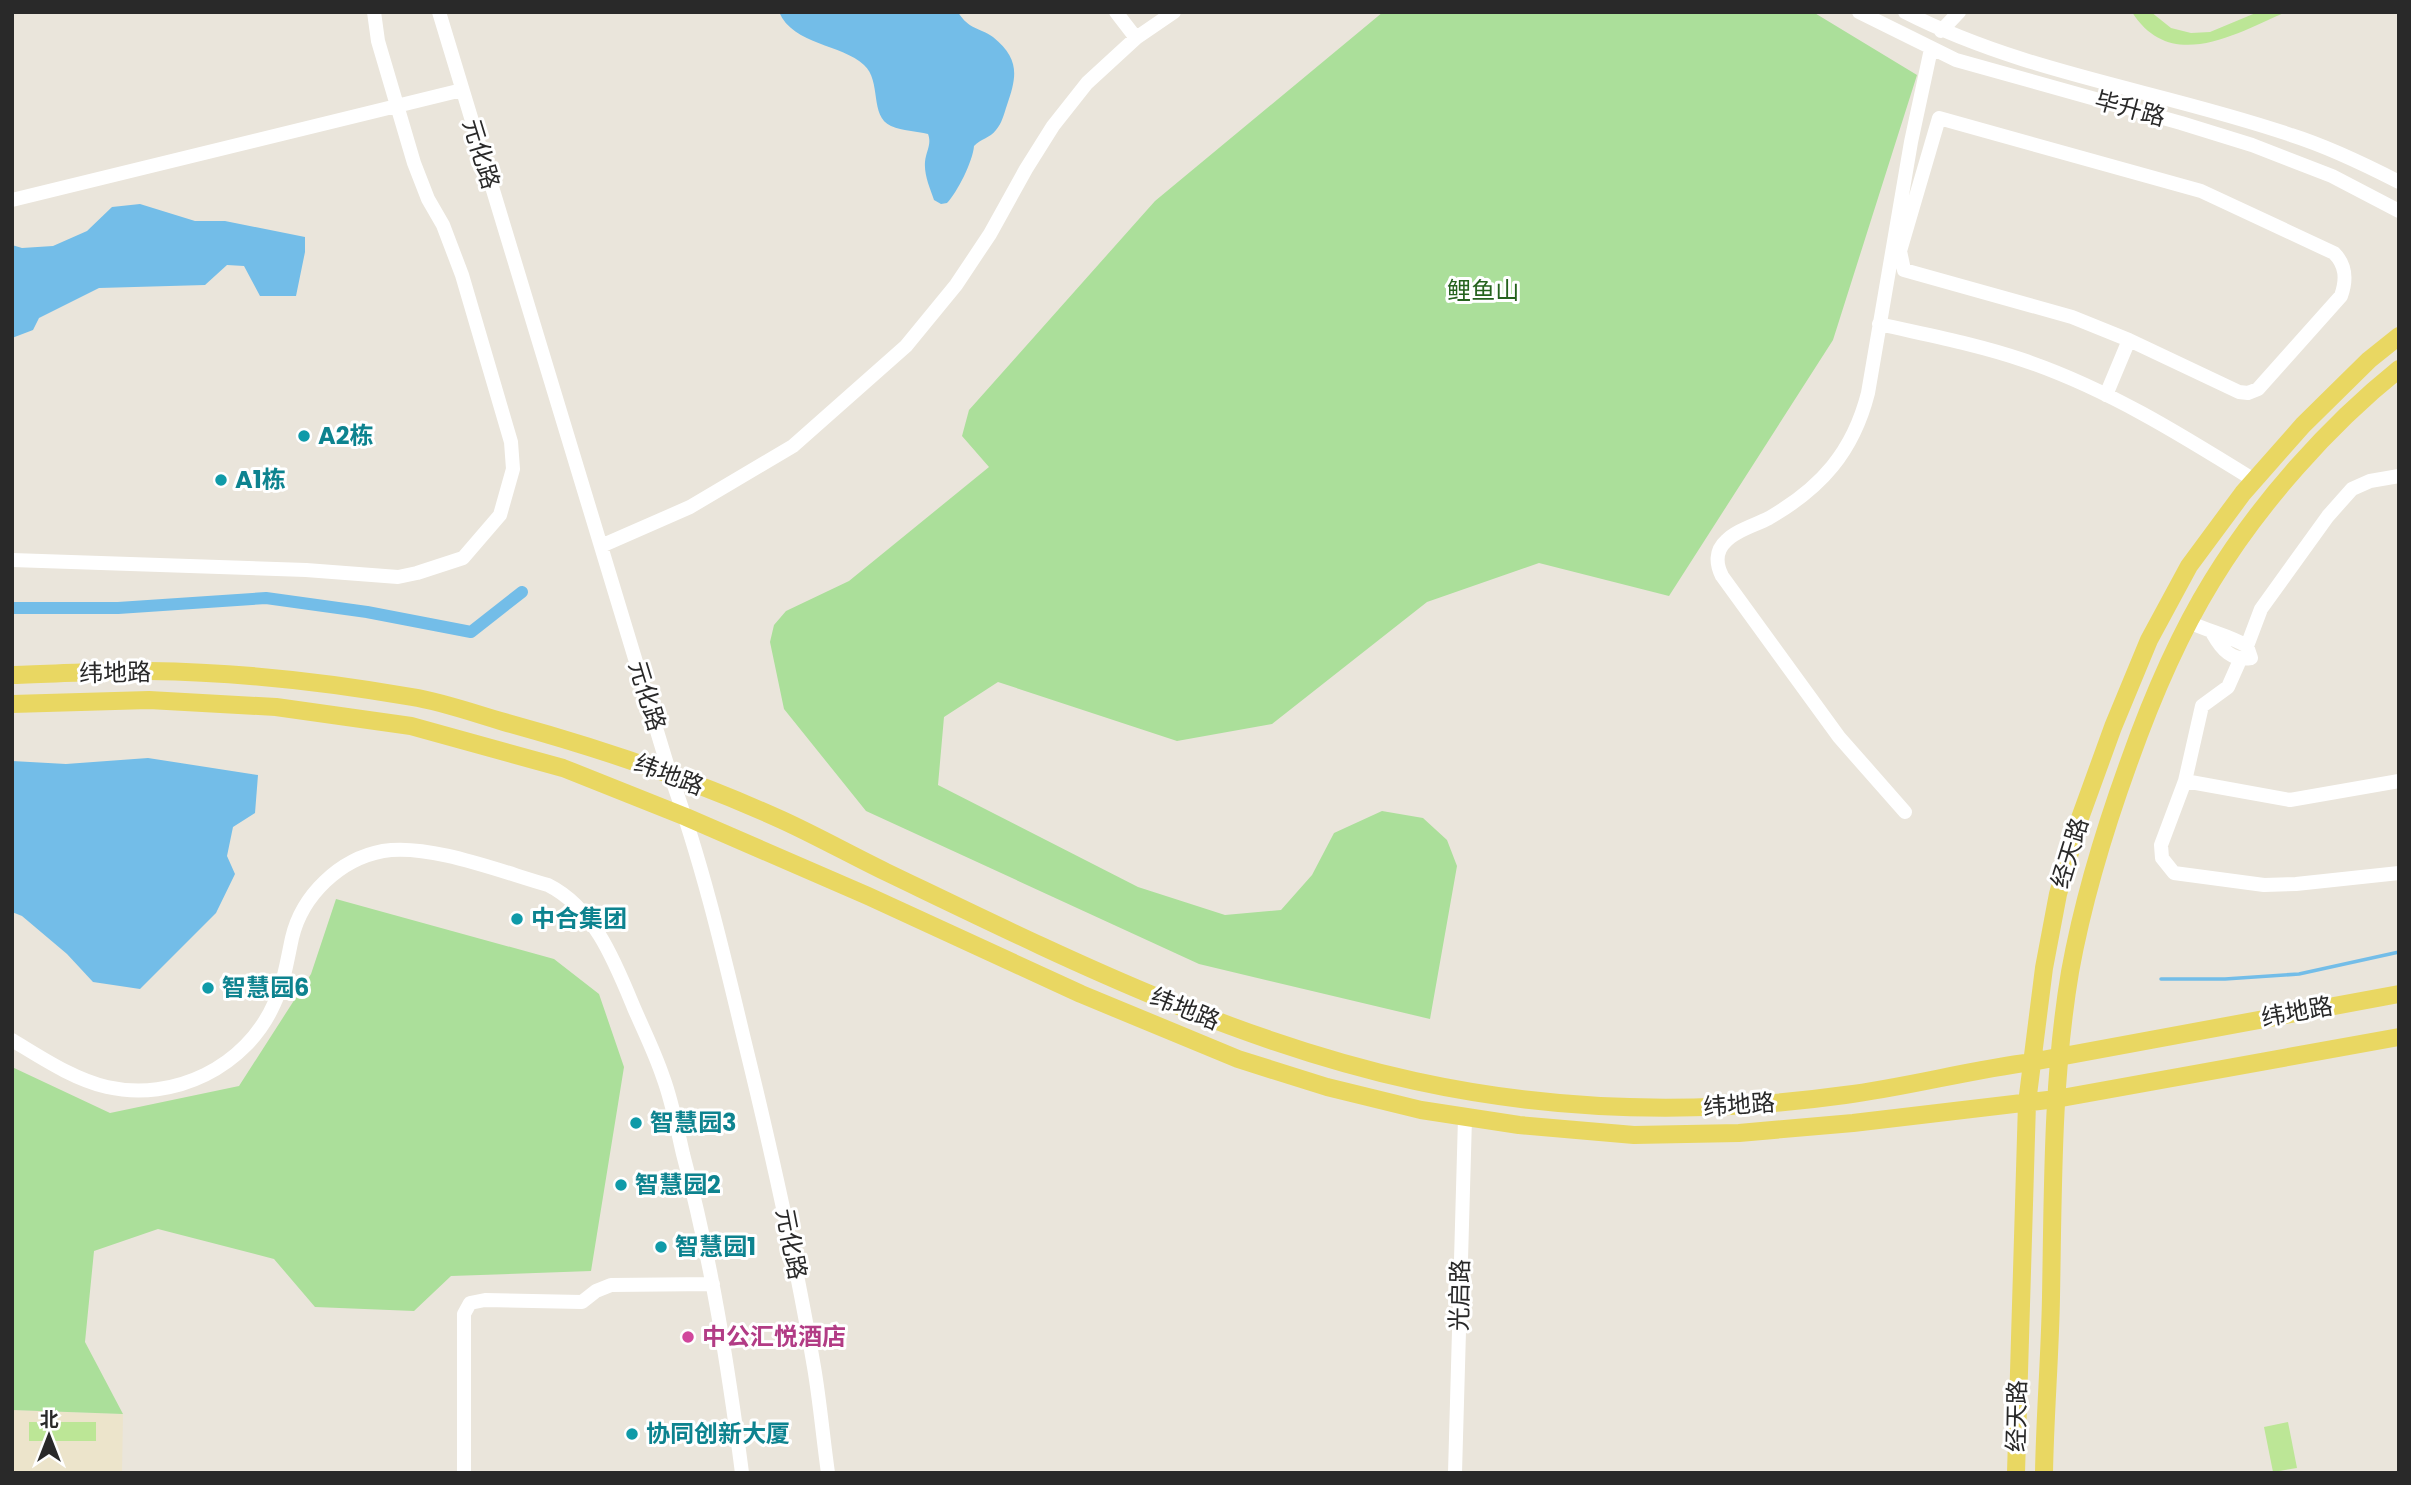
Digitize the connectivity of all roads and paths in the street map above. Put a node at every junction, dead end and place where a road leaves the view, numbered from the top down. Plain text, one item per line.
1 (374, 12) edge
2 (439, 12) edge
3 (1116, 12) edge
4 (1174, 12) edge
5 (1859, 12) edge
6 (1905, 12) edge
7 (1959, 12) edge
8 (1941, 31) junction
9 (1136, 38) junction
10 (1931, 49) junction
11 (462, 90) junction
12 (397, 106) junction
13 (2399, 182) edge
14 (12, 200) edge
15 (2399, 211) edge
16 (1879, 324) junction
17 (2399, 336) edge
18 (2129, 340) junction
19 (2399, 369) edge
20 (2106, 395) junction
21 (2399, 476) edge
22 (2254, 480) junction
23 (601, 546) junction
24 (12, 560) edge
25 (2189, 622) junction
26 (2213, 634) junction
27 (2247, 646) junction
28 (2240, 660) junction
29 (12, 675) edge
30 (12, 704) edge
31 (670, 774) junction
32 (2185, 780) junction
33 (2399, 781) edge
34 (1905, 812) dead end
35 (686, 817) junction
36 (2399, 873) edge
37 (2399, 994) edge
38 (2399, 1037) edge
39 (12, 1040) edge
40 (2060, 1056) junction
41 (2032, 1062) junction
42 (2056, 1099) junction
43 (2027, 1103) junction
44 (1465, 1118) junction
45 (713, 1284) junction
46 (464, 1473) edge
47 (741, 1473) edge
48 (828, 1473) edge
49 (1455, 1473) edge
50 (2016, 1473) edge
51 (2044, 1473) edge

1 - 12 street
2 - 11 street, 元化路
3 - 9 street
4 - 9 street
5 - 10 street, 毕升路
6 - 8 street, 毕升路
7 - 8 street
8 - 13 street, 毕升路
9 - 23 street
10 - 15 street, 毕升路
10 - 16 street
11 - 12 street
11 - 23 street, 元化路
12 - 14 street
12 - 24 street
16 - 20 street
16 - 34 street
17 - 22 main road, 经天路
18 - 18 street
18 - 20 street
19 - 25 main road, 经天路
20 - 22 street
21 - 27 street
22 - 41 main road, 经天路
23 - 31 street, 元化路
25 - 26 street
25 - 40 main road, 经天路
26 - 27 street
26 - 28 street
27 - 28 street
28 - 32 street
29 - 31 main road, 纬地路
30 - 35 main road, 纬地路
31 - 35 street, 元化路
31 - 41 main road, 纬地路
32 - 33 street
32 - 36 street
35 - 44 main road, 纬地路
35 - 48 street, 元化路
37 - 40 main road, 纬地路
38 - 42 main road, 纬地路
39 - 45 street
40 - 41 main road, 纬地路
40 - 42 main road, 经天路
41 - 43 main road, 经天路
42 - 43 main road, 纬地路
42 - 51 main road, 经天路
43 - 44 main road, 纬地路
43 - 50 main road, 经天路
44 - 49 street, 光启路
45 - 46 street
45 - 47 street

